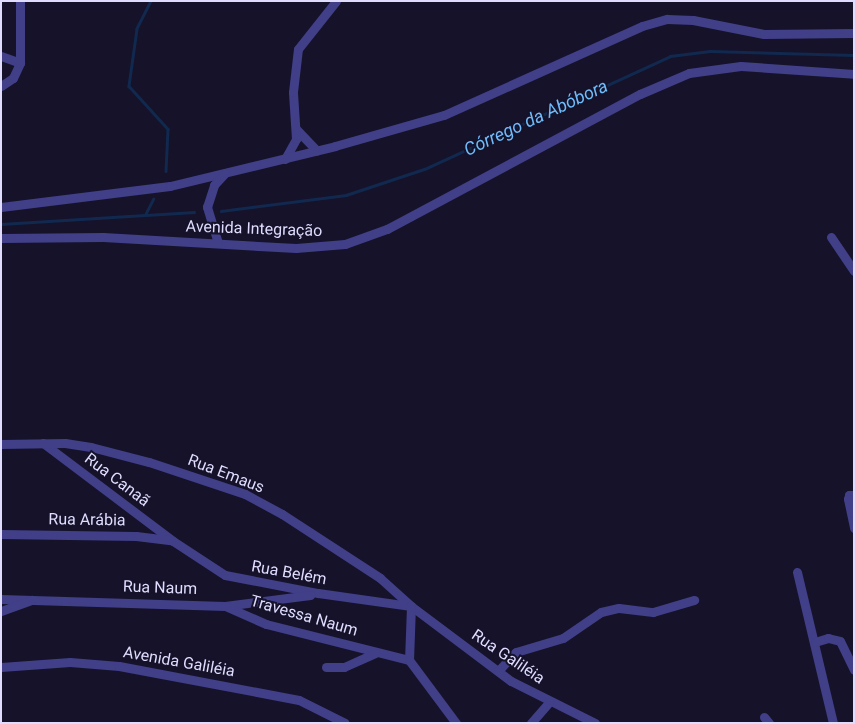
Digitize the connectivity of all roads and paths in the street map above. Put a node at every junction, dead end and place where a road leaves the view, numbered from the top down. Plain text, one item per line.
1 (20, 1) edge
2 (336, 1) edge
3 (854, 33) edge
4 (1, 56) edge
5 (20, 63) junction
6 (854, 74) edge
7 (1, 86) edge
8 (296, 129) junction
9 (317, 151) junction
10 (285, 159) junction
11 (225, 173) junction
12 (1, 207) edge
13 (830, 237) dead end
14 (1, 238) edge
15 (218, 243) junction
16 (854, 271) edge
17 (43, 443) junction
18 (1, 444) edge
19 (854, 495) edge
20 (854, 528) edge
21 (1, 534) edge
22 (173, 540) junction
23 (797, 572) dead end
24 (1, 590) edge
25 (318, 594) junction
26 (14, 598) junction
27 (1, 599) edge
28 (35, 599) junction
29 (694, 600) dead end
30 (225, 606) junction
31 (411, 606) junction
32 (1, 611) edge
33 (815, 642) junction
34 (376, 653) junction
35 (409, 660) junction
36 (1, 667) edge
37 (326, 667) dead end
38 (854, 670) edge
39 (498, 671) junction
40 (550, 702) junction
41 (345, 723) edge
42 (456, 723) edge
43 (531, 723) edge
44 (596, 723) edge
45 (833, 723) edge

1 - 5 street
2 - 8 street
3 - 9 street
4 - 5 street
5 - 7 street
6 - 15 street, Avenida Integração
8 - 9 street
8 - 10 street
9 - 10 street
10 - 11 street
11 - 12 street
11 - 15 street
13 - 16 street
14 - 15 street, Avenida Integração
17 - 18 street, Rua Emaus
17 - 22 street, Rua Canaã
17 - 31 street, Rua Emaus
19 - 20 street
21 - 22 street, Rua Arábia
22 - 25 street, Rua Belém
23 - 33 street
24 - 26 street
25 - 30 street, Rua Naum
25 - 31 street, Rua Belém
26 - 27 street, Rua Naum
26 - 28 street, Rua Naum
28 - 30 street, Rua Naum
28 - 32 street
29 - 39 street
30 - 34 street, Travessa Naum
31 - 35 street
31 - 39 street, Rua Galiléia
33 - 38 street
33 - 45 street
34 - 35 street, Travessa Naum
34 - 37 street, Travessa Naum
35 - 42 street
36 - 41 street, Avenida Galiléia
39 - 40 street, Rua Galiléia
40 - 43 street
40 - 44 street, Rua Galiléia

